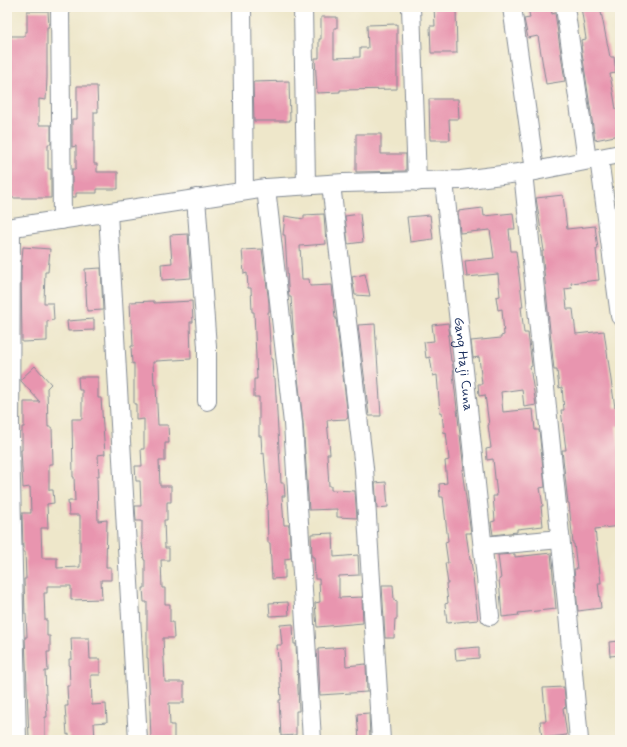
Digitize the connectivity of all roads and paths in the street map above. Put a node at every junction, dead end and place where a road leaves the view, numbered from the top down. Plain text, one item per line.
1 (60, 7) edge
2 (242, 7) edge
3 (303, 7) edge
4 (411, 7) edge
5 (512, 7) edge
6 (565, 7) edge
7 (620, 154) edge
8 (593, 159) junction
9 (529, 171) junction
10 (444, 181) junction
11 (417, 182) junction
12 (332, 184) junction
13 (306, 185) junction
14 (266, 188) junction
15 (244, 191) junction
16 (196, 198) junction
17 (108, 214) junction
18 (62, 220) junction
19 (9, 228) edge
20 (620, 316) edge
21 (207, 401) dead end
22 (560, 539) junction
23 (483, 546) junction
24 (490, 616) dead end
25 (17, 740) edge
26 (138, 740) edge
27 (312, 740) edge
28 (381, 740) edge
29 (579, 740) edge

1 - 18 street
2 - 15 street
3 - 13 street
4 - 11 street
5 - 9 street
6 - 8 street
7 - 8 street
8 - 9 street
8 - 20 street
9 - 10 street
9 - 22 street
10 - 11 street
10 - 23 street, Gang Haji Cuna
11 - 12 street
12 - 13 street
12 - 28 street
13 - 14 street
14 - 15 street
14 - 27 street
15 - 16 street
16 - 17 street
16 - 21 street
17 - 18 street
17 - 26 street
18 - 19 street
19 - 25 street
22 - 23 street
22 - 29 street
23 - 24 street, Gang Haji Cuna

